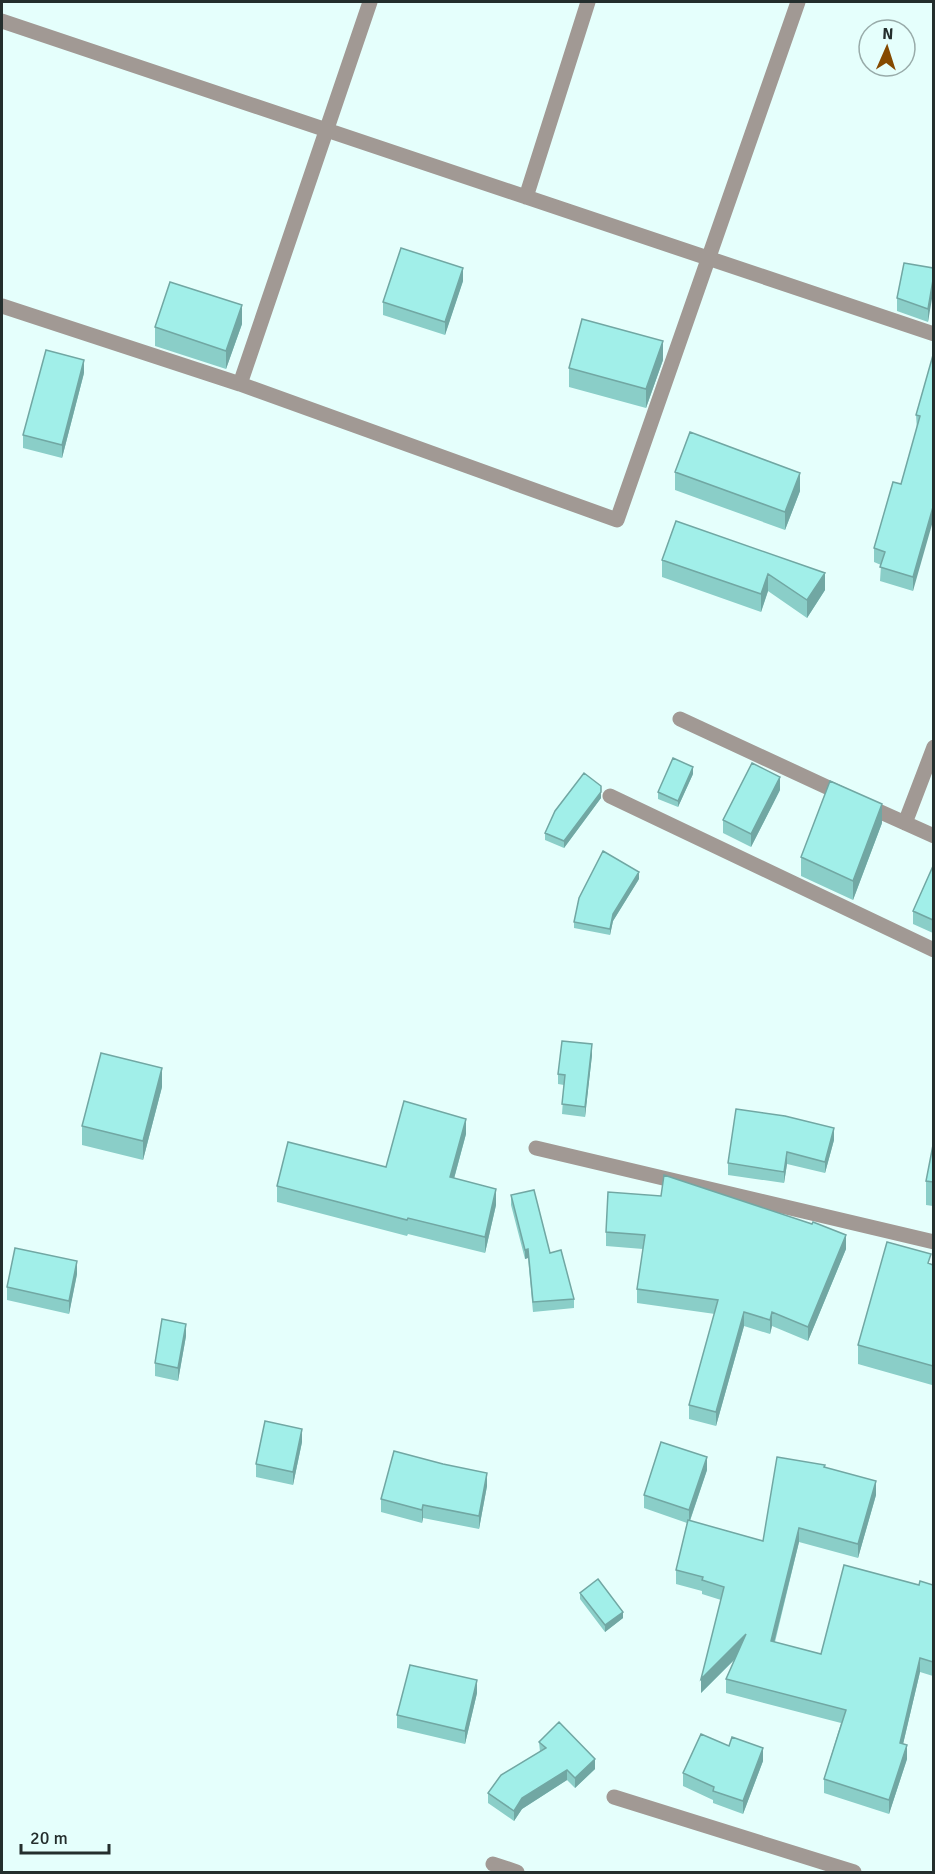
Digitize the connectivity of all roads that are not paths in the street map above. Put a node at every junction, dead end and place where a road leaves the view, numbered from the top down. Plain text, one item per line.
1 (370, 2) edge
2 (588, 2) edge
3 (798, 2) edge
4 (2, 21) edge
5 (327, 130) junction
6 (526, 197) junction
7 (710, 259) junction
8 (2, 306) edge
9 (933, 334) edge
10 (240, 384) junction
11 (680, 719) dead end
12 (933, 747) edge
13 (610, 796) dead end
14 (905, 823) junction
15 (933, 836) edge
16 (933, 950) edge
17 (536, 1148) dead end
18 (933, 1242) edge
19 (614, 1797) dead end
20 (494, 1864) dead end
21 (517, 1872) edge
22 (854, 1872) edge

1 - 5 street
2 - 6 street
3 - 7 street
4 - 5 street
5 - 6 street
5 - 10 street
6 - 7 street
7 - 9 street
7 - 10 street
8 - 10 street
11 - 14 street
12 - 14 street
13 - 16 street
14 - 15 street
17 - 18 street
19 - 22 street
20 - 21 street

